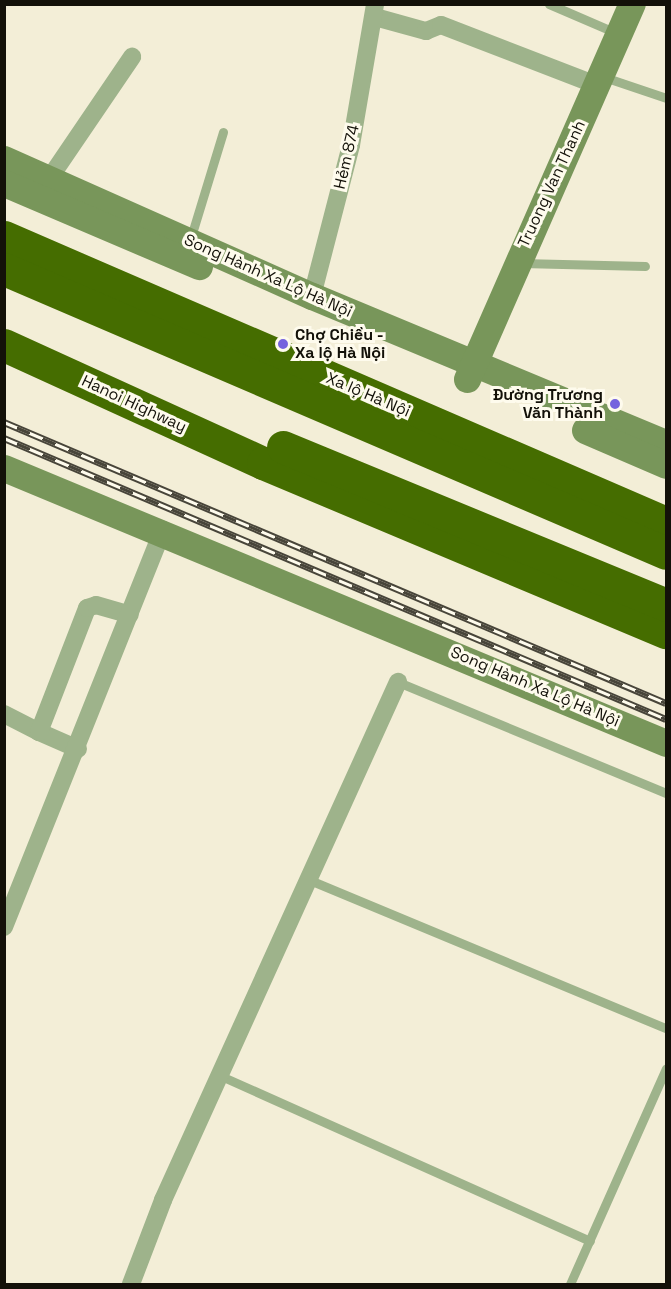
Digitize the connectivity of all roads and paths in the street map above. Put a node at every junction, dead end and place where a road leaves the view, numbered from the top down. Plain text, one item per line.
1 (549, 4) edge
2 (632, 4) edge
3 (375, 11) edge
4 (620, 35) junction
5 (132, 57) dead end
6 (601, 81) junction
7 (666, 98) edge
8 (223, 132) dead end
9 (4, 159) edge
10 (49, 178) junction
11 (4, 183) edge
12 (4, 237) edge
13 (190, 243) junction
14 (515, 263) junction
15 (645, 266) dead end
16 (4, 269) edge
17 (312, 296) junction
18 (4, 327) edge
19 (36, 341) junction
20 (4, 344) edge
21 (469, 372) junction
22 (225, 423) junction
23 (666, 443) edge
24 (263, 463) junction
25 (666, 465) edge
26 (4, 468) edge
27 (666, 523) edge
28 (163, 530) junction
29 (666, 553) edge
30 (666, 605) edge
31 (130, 615) junction
32 (666, 632) edge
33 (398, 682) joint
34 (4, 714) edge
35 (39, 732) junction
36 (666, 743) edge
37 (78, 749) junction
38 (666, 793) edge
39 (312, 880) junction
40 (4, 927) edge
41 (666, 1028) edge
42 (666, 1068) edge
43 (221, 1076) junction
44 (590, 1242) junction
45 (130, 1284) edge
46 (570, 1284) edge

1 - 4 lane
2 - 4 main road, Truong Van Thanh
3 - 6 street
3 - 17 street, Hẻm 874
4 - 6 main road, Truong Van Thanh
5 - 10 street
6 - 7 lane
6 - 14 main road, Truong Van Thanh
8 - 13 lane
9 - 10 main road, Song Hành Xa Lộ Hà Nội
10 - 13 main road, Song Hành Xa Lộ Hà Nội
11 - 21 main road, Song Hành Xa Lộ Hà Nội
12 - 27 highway, Xa lộ Hà Nội
13 - 17 main road, Song Hành Xa Lộ Hà Nội
14 - 15 lane
14 - 21 main road, Truong Van Thanh
16 - 29 highway, Xa lộ Hà Nội
17 - 21 main road, Song Hành Xa Lộ Hà Nội
18 - 19 highway
19 - 20 highway
19 - 22 highway
20 - 24 highway, Hanoi Highway
21 - 23 main road, Song Hành Xa Lộ Hà Nội
21 - 25 main road, Song Hành Xa Lộ Hà Nội
22 - 24 highway
22 - 30 highway
24 - 32 highway
26 - 28 main road, Song Hành Xa Lộ Hà Nội
28 - 31 street
28 - 36 main road, Song Hành Xa Lộ Hà Nội
31 - 35 street
31 - 37 street
33 - 38 lane
33 - 39 street
34 - 35 street
35 - 37 street
37 - 40 street
39 - 41 lane
39 - 43 street
42 - 44 lane
43 - 44 lane
43 - 45 street
44 - 46 lane

